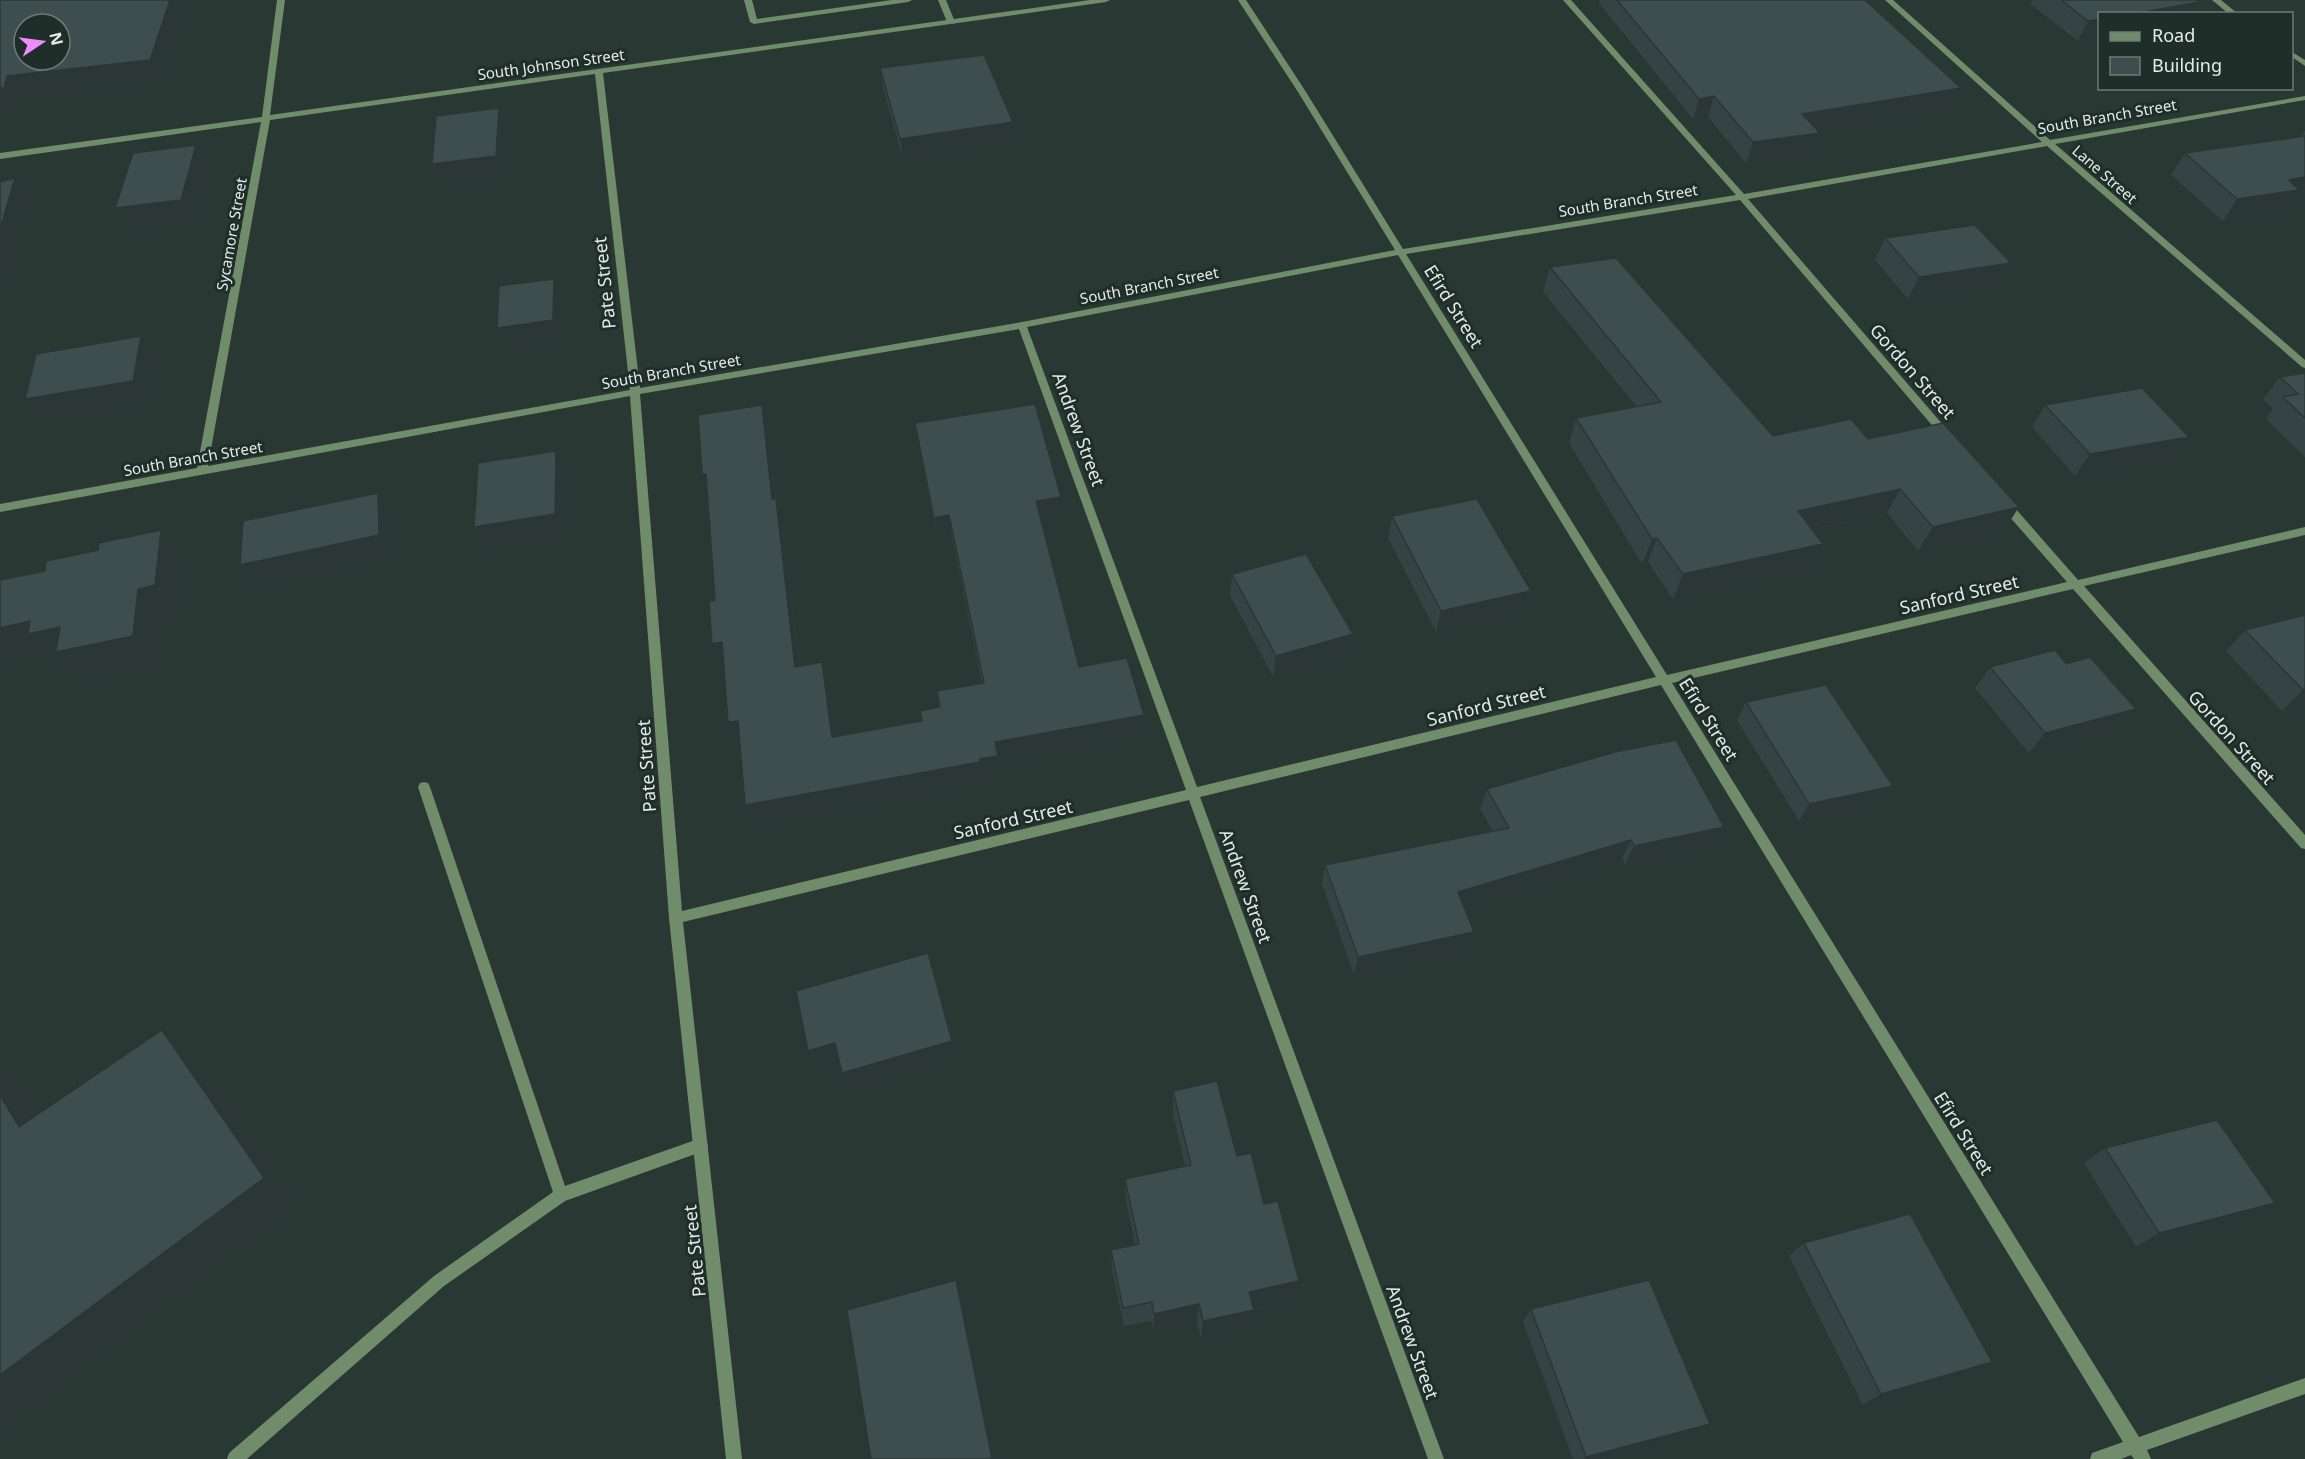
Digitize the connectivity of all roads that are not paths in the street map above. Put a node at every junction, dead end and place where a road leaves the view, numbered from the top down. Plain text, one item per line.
1 (281, 0) edge
2 (748, 0) edge
3 (908, 0) edge
4 (942, 0) edge
5 (1106, 0) edge
6 (1242, 0) edge
7 (1567, 0) edge
8 (1889, 0) edge
9 (2216, 0) edge
10 (2232, 12) edge
11 (951, 22) junction
12 (2293, 55) edge
13 (2305, 64) edge
14 (598, 71) junction
15 (2305, 98) edge
16 (266, 117) junction
17 (2047, 142) junction
18 (0, 156) edge
19 (1742, 197) junction
20 (1400, 252) junction
21 (1022, 325) junction
22 (2305, 365) edge
23 (635, 392) junction
24 (1951, 441) edge
25 (202, 472) junction
26 (1998, 495) edge
27 (0, 508) edge
28 (2305, 531) edge
29 (2075, 586) junction
30 (1664, 680) junction
31 (424, 787) dead end
32 (1193, 795) junction
33 (2305, 844) edge
34 (676, 918) junction
35 (700, 1145) junction
36 (561, 1195) junction
37 (2305, 1386) edge
38 (2139, 1453) edge
39 (235, 1459) edge
40 (734, 1459) edge
41 (1436, 1459) edge
42 (2098, 1459) edge

1 - 16 street, Sycamore Street
2 - 3 street
4 - 11 street
5 - 11 street, South Johnson Street
6 - 20 street, Efird Street
7 - 19 street, Gordon Street
8 - 17 street, Lane Street
9 - 10 street
11 - 14 street, South Johnson Street
12 - 13 street
14 - 16 street, South Johnson Street
14 - 23 street, Pate Street
15 - 17 street, South Branch Street
16 - 18 street, South Johnson Street
16 - 25 street, Sycamore Street
17 - 19 street, South Branch Street
17 - 22 street, Lane Street
19 - 20 street, South Branch Street
19 - 24 street, Gordon Street
20 - 21 street, South Branch Street
20 - 30 street, Efird Street
21 - 23 street, South Branch Street
21 - 32 street, Andrew Street
23 - 25 street, South Branch Street
23 - 34 street, Pate Street
25 - 27 street, South Branch Street
26 - 29 street, Gordon Street
28 - 29 street, Sanford Street
29 - 30 street, Sanford Street
29 - 33 street, Gordon Street
30 - 32 street, Sanford Street
30 - 38 street, Efird Street
31 - 36 street
32 - 34 street, Sanford Street
32 - 41 street, Andrew Street
34 - 35 street, Pate Street
35 - 36 street
35 - 40 street, Pate Street
36 - 39 street
37 - 38 street
38 - 42 street

